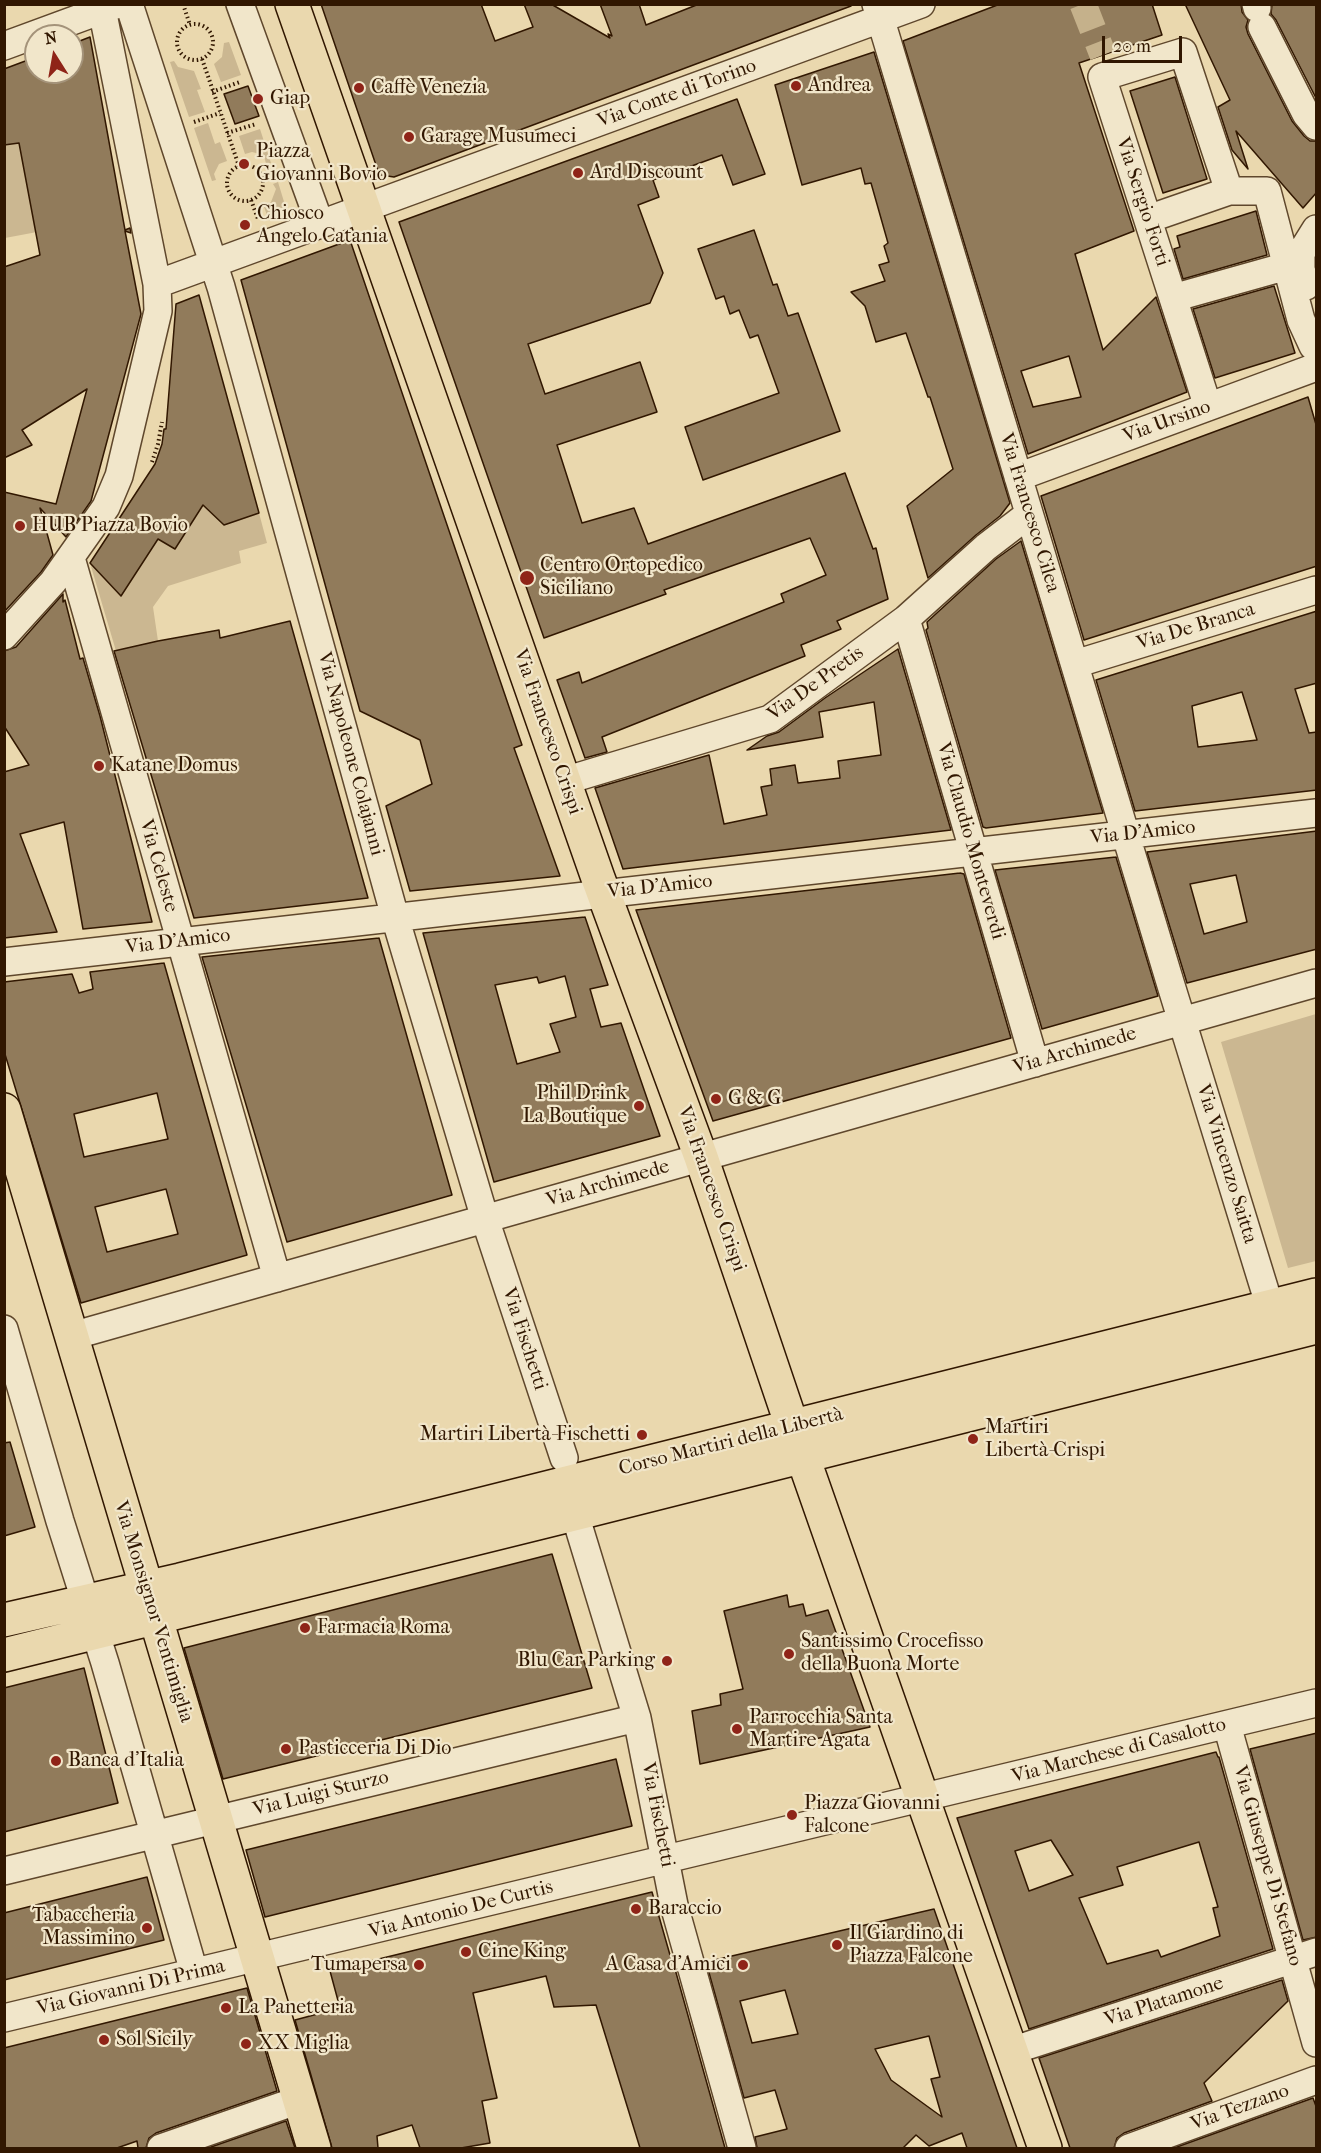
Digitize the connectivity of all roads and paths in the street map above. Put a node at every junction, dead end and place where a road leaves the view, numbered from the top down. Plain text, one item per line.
1 (129, 4) edge
2 (183, 4) edge
3 (240, 4) edge
4 (292, 4) edge
5 (921, 4) edge
6 (102, 9) edge
7 (878, 12) edge
8 (1259, 13) edge
9 (190, 25) junction
10 (4, 46) edge
11 (202, 58) junction
12 (220, 113) junction
13 (263, 124) dead end
14 (1317, 126) edge
15 (178, 130) junction
16 (227, 133) junction
17 (129, 146) junction
18 (239, 166) junction
19 (270, 174) dead end
20 (262, 177) junction
21 (1229, 191) junction
22 (251, 200) junction
23 (368, 219) junction
24 (1148, 219) junction
25 (258, 220) dead end
26 (320, 224) junction
27 (1317, 229) edge
28 (1287, 266) junction
29 (218, 275) junction
30 (157, 284) junction
31 (1173, 298) junction
32 (1315, 359) edge
33 (1208, 407) junction
34 (164, 411) dead end
35 (151, 463) dead end
36 (1018, 477) junction
37 (1029, 514) junction
38 (71, 558) junction
39 (1317, 590) edge
40 (906, 618) junction
41 (4, 636) edge
42 (1075, 664) junction
43 (564, 781) junction
44 (1317, 813) edge
45 (1126, 834) junction
46 (974, 852) junction
47 (604, 894) junction
48 (395, 917) junction
49 (179, 942) junction
50 (4, 962) edge
51 (1317, 983) edge
52 (1182, 1021) junction
53 (1035, 1063) junction
54 (5, 1112) edge
55 (701, 1157) junction
56 (485, 1219) junction
57 (277, 1278) junction
58 (1317, 1295) edge
59 (1270, 1307) junction
60 (1317, 1327) edge
61 (4, 1329) edge
62 (72, 1336) junction
63 (792, 1426) junction
64 (803, 1456) junction
65 (565, 1471) junction
66 (574, 1514) junction
67 (146, 1588) junction
68 (86, 1602) junction
69 (156, 1619) junction
70 (4, 1620) edge
71 (96, 1634) junction
72 (4, 1655) edge
73 (1317, 1703) edge
74 (638, 1718) junction
75 (1227, 1725) junction
76 (922, 1799) junction
77 (214, 1820) junction
78 (155, 1835) junction
79 (666, 1860) junction
80 (4, 1871) edge
81 (1305, 1956) edge
82 (257, 1959) junction
83 (194, 1972) junction
84 (4, 2018) edge
85 (1317, 2043) edge
86 (1011, 2051) junction
87 (1317, 2080) edge
88 (299, 2100) junction
89 (161, 2148) edge
90 (314, 2148) edge
91 (742, 2148) edge
92 (1045, 2148) edge
93 (1129, 2148) edge

1 - 15 street
2 - 9 path
3 - 26 street
4 - 23 main road
5 - 7 street, Via Conte di Torino
6 - 10 street
6 - 17 street
7 - 23 street, Via Conte di Torino
7 - 36 street, Via Francesco Cilea
8 - 14 street
9 - 11 path
9 - 11 path
11 - 12 path
12 - 15 path
12 - 16 path
13 - 16 path
15 - 17 street
15 - 29 street
16 - 18 path
17 - 30 street
18 - 20 path
18 - 22 path
19 - 20 path
20 - 22 path
21 - 24 street
21 - 24 street, Via Sergio Forti
21 - 28 street
22 - 25 path
23 - 26 street, Via Conte di Torino
23 - 43 main road, Via Francesco Crispi
24 - 31 street, Via Sergio Forti
26 - 29 street
27 - 32 street
28 - 31 street
28 - 32 street
29 - 30 street
29 - 48 street, Via Napoleone Colajanni
30 - 38 street
31 - 33 street, Via Sergio Forti
32 - 33 street, Via Ursino
33 - 36 street, Via Ursino
34 - 35 path
36 - 37 street, Via Francesco Cilea
37 - 40 street, Via De Pretis
37 - 42 street, Via Francesco Cilea
38 - 41 street
38 - 49 street, Via Celeste
39 - 42 street, Via De Branca
40 - 43 street, Via De Pretis
40 - 46 street, Via Claudio Monteverdi
42 - 45 street, Via Francesco Cilea
43 - 47 main road, Via Francesco Crispi
44 - 45 street, Via D'Amico
45 - 46 street, Via D'Amico
45 - 52 street, Via Francesco Cilea
46 - 47 street, Via D'Amico
46 - 53 street, Via Claudio Monteverdi
47 - 48 street, Via D'Amico
47 - 55 main road, Via Francesco Crispi
48 - 49 street, Via D'Amico
48 - 56 street, Via Napoleone Colajanni
49 - 50 street, Via D'Amico
49 - 57 street, Via Celeste
51 - 52 street, Via Archimede
52 - 53 street, Via Archimede
52 - 59 street, Via Vincenzo Saitta
53 - 55 street, Via Archimede
54 - 62 main road, Via Monsignor Ventimiglia
55 - 56 street, Via Archimede
55 - 63 main road, Via Francesco Crispi
56 - 57 street, Via Archimede
56 - 65 street, Via Fischetti
57 - 62 street, Via Archimede
58 - 59 main road, Corso Martiri della Libertà
59 - 63 main road, Corso Martiri della Libertà
60 - 64 main road, Corso Martiri della Libertà
61 - 68 street
62 - 67 main road, Via Monsignor Ventimiglia
63 - 64 main road, Via Francesco Crispi
63 - 65 main road, Corso Martiri della Libertà
64 - 66 main road, Corso Martiri della Libertà
64 - 76 main road, Via Francesco Crispi
65 - 66 street, Via Fischetti
65 - 67 main road, Corso Martiri della Libertà
66 - 69 main road, Corso Martiri della Libertà
66 - 74 street, Via Fischetti
67 - 68 main road, Corso Martiri della Libertà
67 - 69 main road, Via Monsignor Ventimiglia
68 - 70 main road, Corso Martiri della Libertà
68 - 71 street
69 - 71 main road, Corso Martiri della Libertà
69 - 77 main road, Via Monsignor Ventimiglia
71 - 72 main road, Corso Martiri della Libertà
71 - 78 street
73 - 75 street, Via Marchese di Casalotto
74 - 77 street, Via Luigi Sturzo
74 - 79 street, Via Fischetti
75 - 76 street, Via Marchese di Casalotto
75 - 81 street, Via Giuseppe Di Stefano
76 - 79 street, Via Marchese di Casalotto
76 - 86 main road, Via Francesco Crispi
77 - 78 street, Via Luigi Sturzo
77 - 82 main road, Via Monsignor Ventimiglia
78 - 80 street, Via Luigi Sturzo
78 - 83 street
79 - 82 street, Via Antonio De Curtis
79 - 91 street, Via Fischetti
81 - 85 street, Via Giuseppe Di Stefano
81 - 86 street, Via Platamone
82 - 83 street, Via Giovanni Di Prima
82 - 88 main road, Via Monsignor Ventimiglia
83 - 84 street, Via Giovanni Di Prima
86 - 92 main road, Via Francesco Crispi
87 - 93 street, Via Tezzano
88 - 89 street
88 - 90 main road, Via Monsignor Ventimiglia

